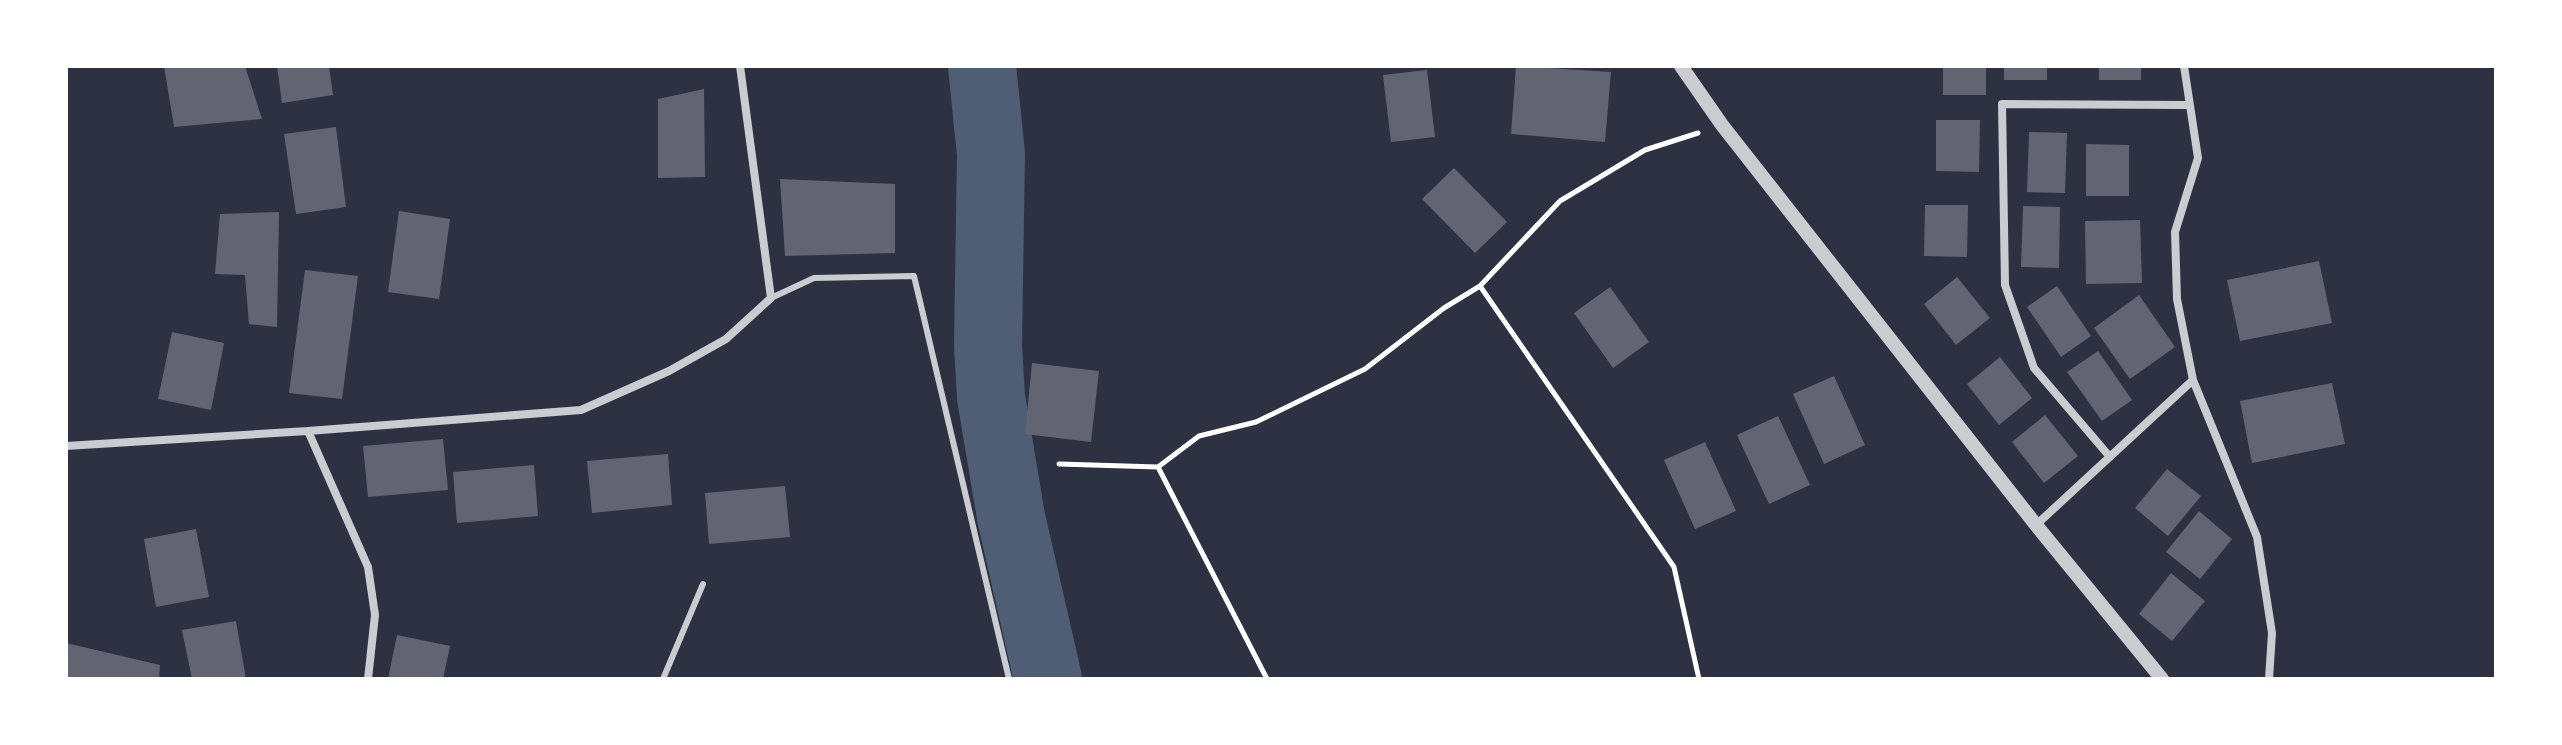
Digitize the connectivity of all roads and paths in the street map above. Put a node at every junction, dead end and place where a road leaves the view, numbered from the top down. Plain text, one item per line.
1 (740, 66) edge
2 (1681, 66) edge
3 (2184, 66) edge
4 (2188, 105) junction
5 (1722, 125) junction
6 (1480, 286) junction
7 (771, 298) junction
8 (2193, 380) junction
9 (308, 431) junction
10 (66, 446) edge
11 (2110, 457) junction
12 (1059, 464) dead end
13 (1158, 467) junction
14 (2036, 525) junction
15 (703, 584) dead end
16 (368, 679) edge
17 (663, 679) edge
18 (1009, 679) edge
19 (1267, 679) edge
20 (1699, 679) edge
21 (2162, 679) edge
22 (2269, 679) edge

1 - 7 street
2 - 5 street
3 - 4 street
4 - 8 street
4 - 11 street
5 - 6 path
5 - 14 street
6 - 13 path
6 - 20 path
7 - 9 street
7 - 18 lane
8 - 11 street
8 - 22 street
9 - 10 street
9 - 16 street
11 - 14 street
12 - 13 path
13 - 19 path
14 - 21 street
15 - 17 lane

